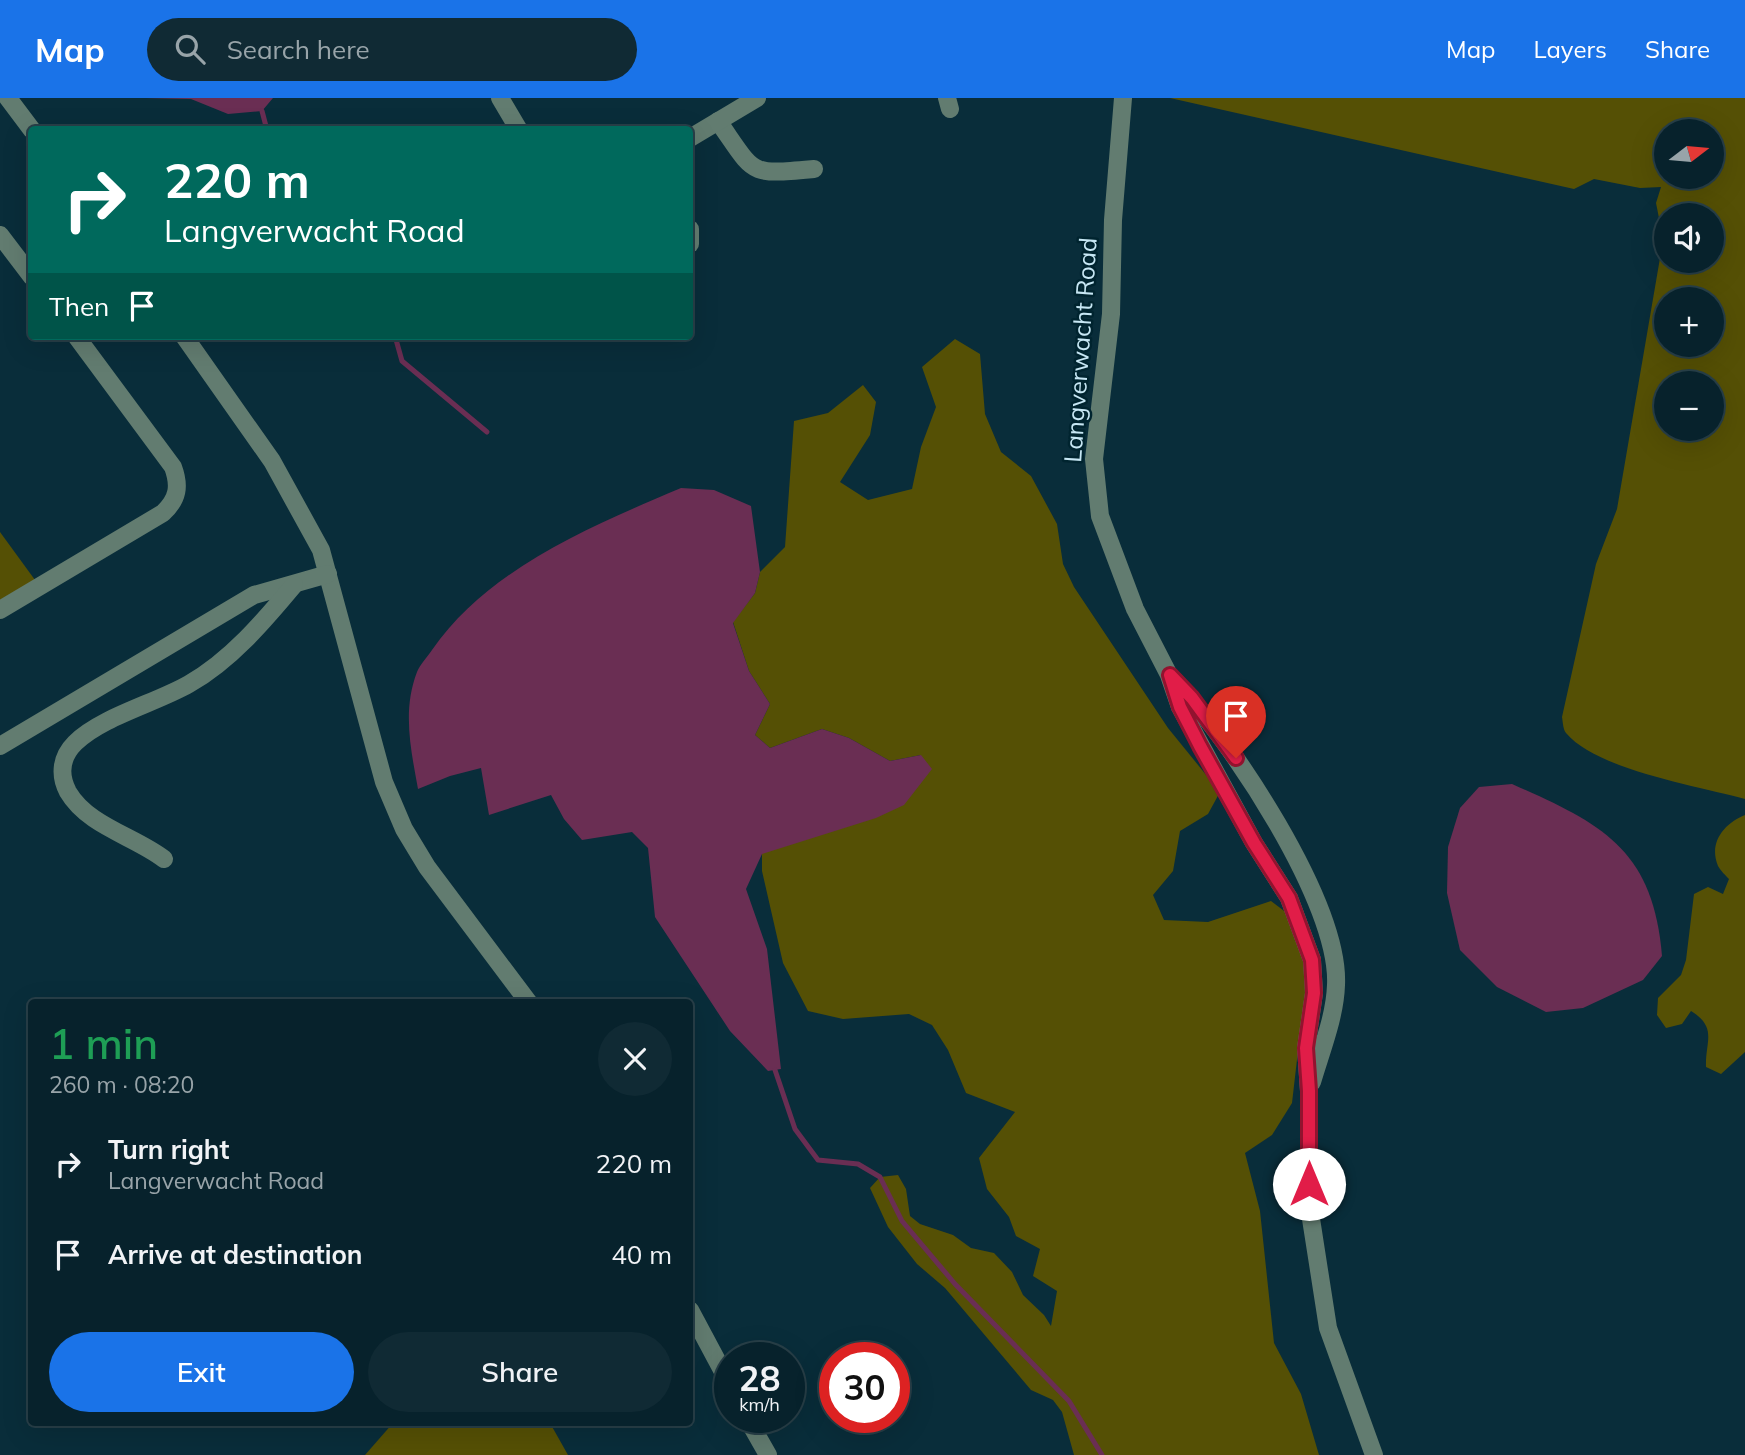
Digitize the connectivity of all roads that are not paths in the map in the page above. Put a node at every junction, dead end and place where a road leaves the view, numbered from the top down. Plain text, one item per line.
1 (8, 98) edge
2 (500, 98) edge
3 (757, 98) edge
4 (1123, 98) edge
5 (735, 103) edge
6 (718, 121) junction
7 (29, 126) edge
8 (517, 126) edge
9 (693, 136) edge
10 (814, 169) dead end
11 (0, 235) edge
12 (28, 272) edge
13 (79, 340) edge
14 (187, 340) edge
15 (328, 574) junction
16 (294, 584) junction
17 (0, 610) edge
18 (1170, 675) junction
19 (0, 746) edge
20 (164, 859) dead end
21 (526, 999) edge
22 (1309, 1091) junction
23 (693, 1316) edge
24 (714, 1355) edge
25 (756, 1433) edge
26 (768, 1455) edge
27 (1374, 1455) edge

1 - 7 street
2 - 8 street
3 - 5 street
4 - 18 street, Langverwacht Road
5 - 6 street
6 - 9 street
6 - 10 street
11 - 12 street
13 - 17 street
14 - 15 street
15 - 16 street
15 - 21 street
16 - 19 street
16 - 20 street
18 - 22 street, Langverwacht Road
18 - 22 street, Langverwacht Road
22 - 27 street, Langverwacht Road
23 - 24 street
25 - 26 street

